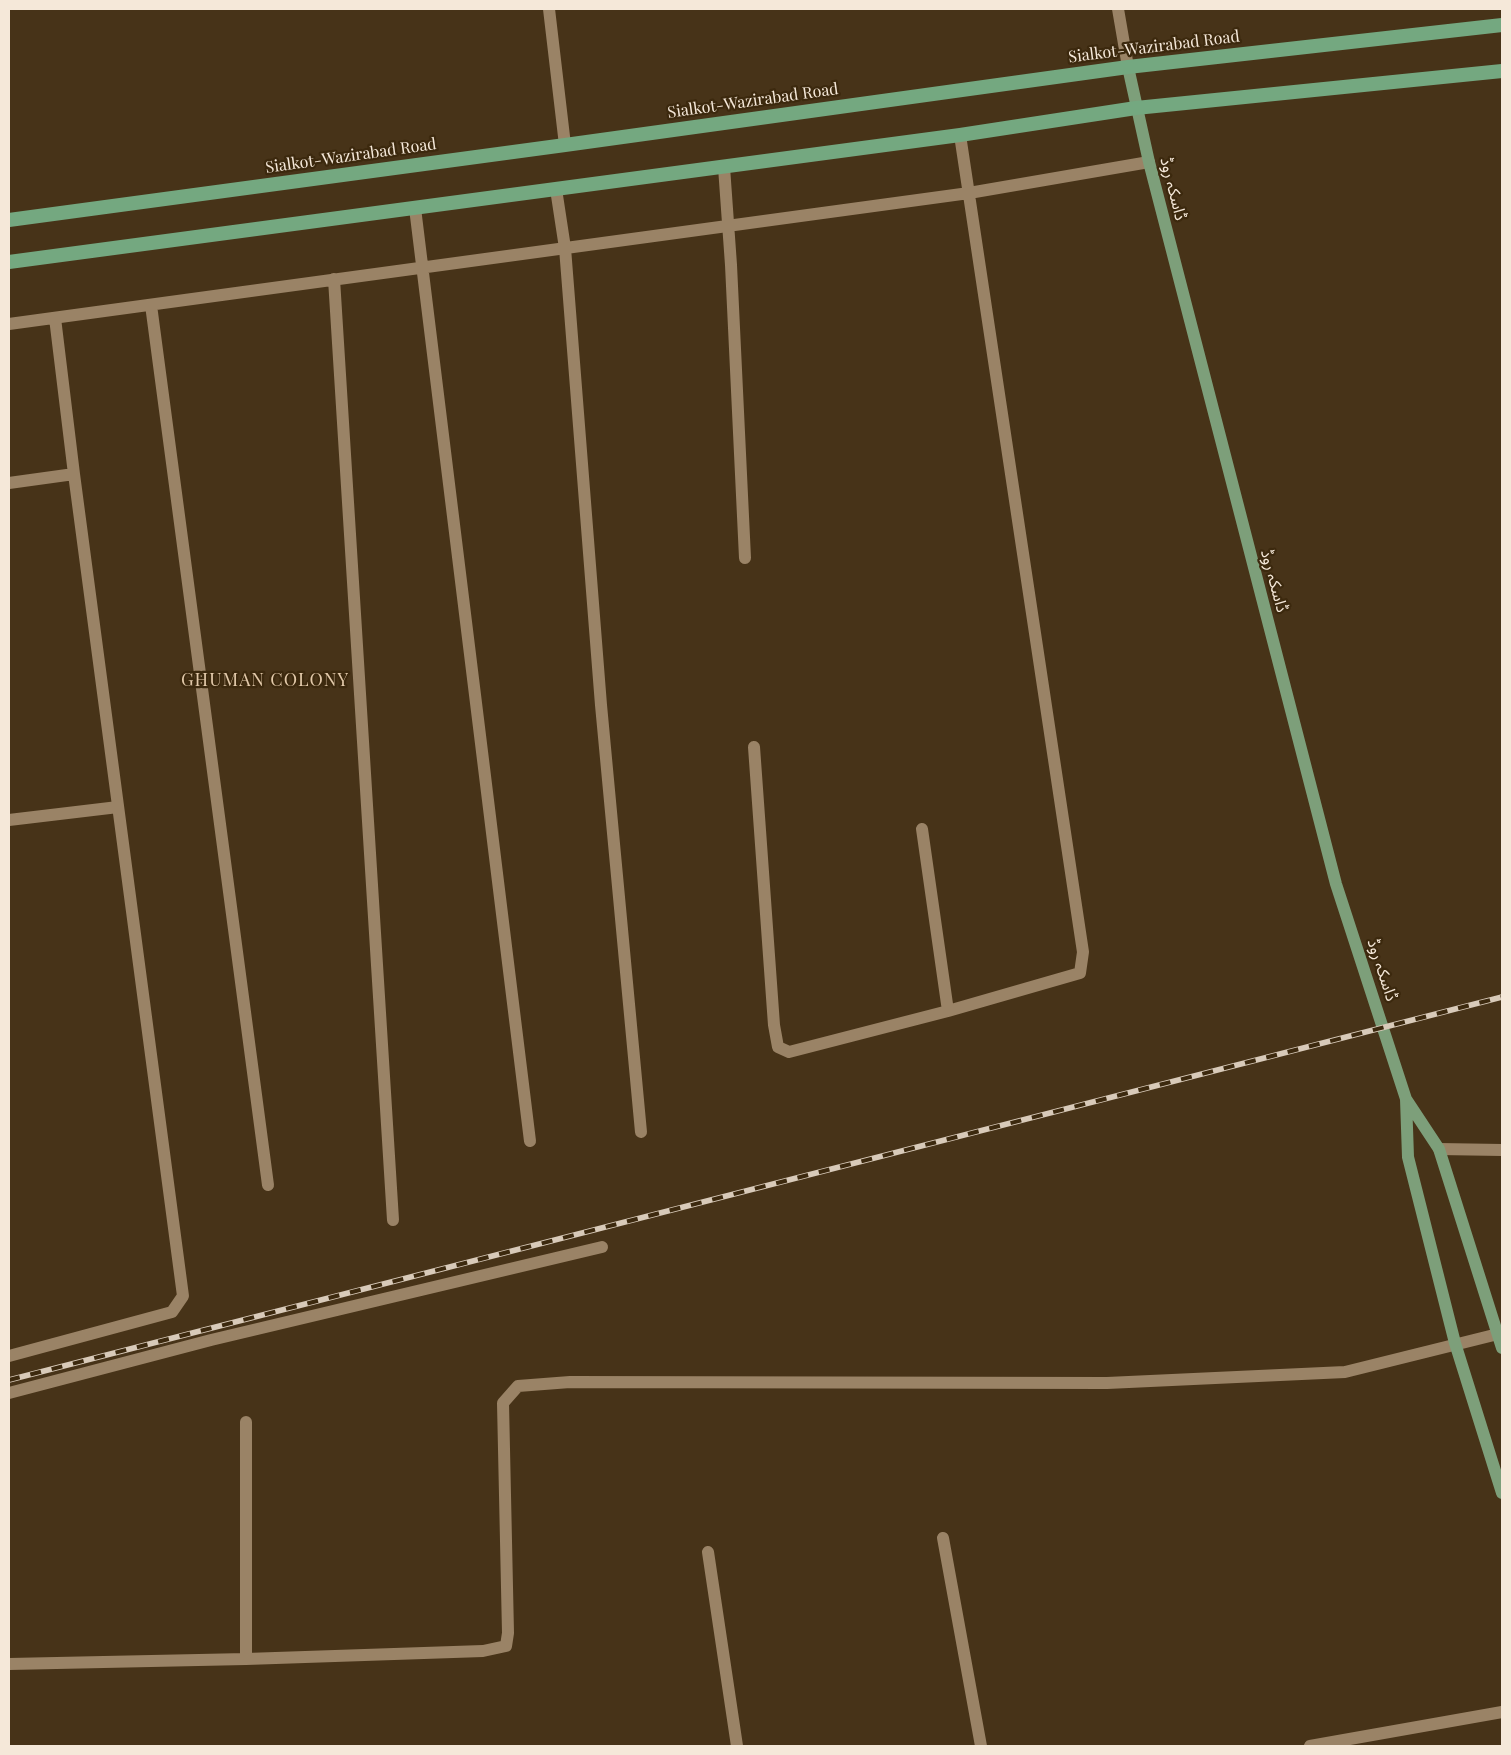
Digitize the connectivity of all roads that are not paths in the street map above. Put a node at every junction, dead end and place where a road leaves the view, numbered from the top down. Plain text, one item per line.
1 (549, 9) edge
2 (1118, 9) edge
3 (1502, 25) edge
4 (1128, 67) junction
5 (1502, 71) edge
6 (1136, 108) junction
7 (960, 135) junction
8 (565, 145) junction
9 (1149, 162) junction
10 (724, 167) junction
11 (556, 189) junction
12 (969, 193) junction
13 (415, 208) junction
14 (9, 220) edge
15 (729, 225) junction
16 (565, 248) junction
17 (9, 262) edge
18 (422, 267) junction
19 (334, 279) junction
20 (151, 304) junction
21 (55, 318) junction
22 (9, 324) edge
23 (74, 474) junction
24 (9, 483) edge
25 (746, 558) dead end
26 (754, 747) dead end
27 (118, 807) junction
28 (9, 820) edge
29 (922, 829) dead end
30 (948, 1011) junction
31 (1406, 1099) junction
32 (641, 1132) dead end
33 (530, 1141) dead end
34 (1439, 1149) junction
35 (1502, 1150) edge
36 (268, 1185) dead end
37 (393, 1220) dead end
38 (602, 1247) dead end
39 (1498, 1334) junction
40 (1455, 1343) junction
41 (1502, 1348) edge
42 (9, 1356) edge
43 (9, 1393) edge
44 (246, 1422) dead end
45 (1502, 1493) edge
46 (943, 1538) dead end
47 (708, 1552) dead end
48 (246, 1659) junction
49 (9, 1664) edge
50 (1502, 1712) edge
51 (737, 1746) edge
52 (981, 1746) edge
53 (1310, 1746) edge

1 - 8 street
2 - 4 street
3 - 4 highway, Sialkot-Wazirabad Road
4 - 6 main road, ڈاسکہ روڈ
4 - 8 highway, Sialkot-Wazirabad Road
5 - 6 highway
6 - 7 highway
6 - 9 main road, ڈاسکہ روڈ
7 - 10 highway
7 - 12 street
8 - 14 highway, Sialkot-Wazirabad Road
9 - 12 street
9 - 31 main road, ڈاسکہ روڈ
10 - 11 highway
10 - 15 street
11 - 13 highway
11 - 16 street
12 - 15 street
12 - 30 street
13 - 17 highway
13 - 18 street
15 - 16 street
15 - 25 street
16 - 18 street
16 - 32 street
18 - 19 street
18 - 33 street
19 - 20 street
19 - 37 street
20 - 21 street
20 - 36 street
21 - 22 street
21 - 23 street
23 - 24 street
23 - 27 street
26 - 30 street
27 - 28 street
27 - 42 street
29 - 30 street
31 - 34 main road, ڈاسکہ روڈ
31 - 40 main road, ڈاسکہ روڈ
34 - 35 street
34 - 39 main road, ڈاسکہ روڈ
38 - 43 street
39 - 40 street
39 - 41 main road, ڈاسکہ روڈ
40 - 45 main road, ڈاسکہ روڈ
40 - 48 street
44 - 48 street
46 - 52 street
47 - 51 street
48 - 49 street
50 - 53 street

